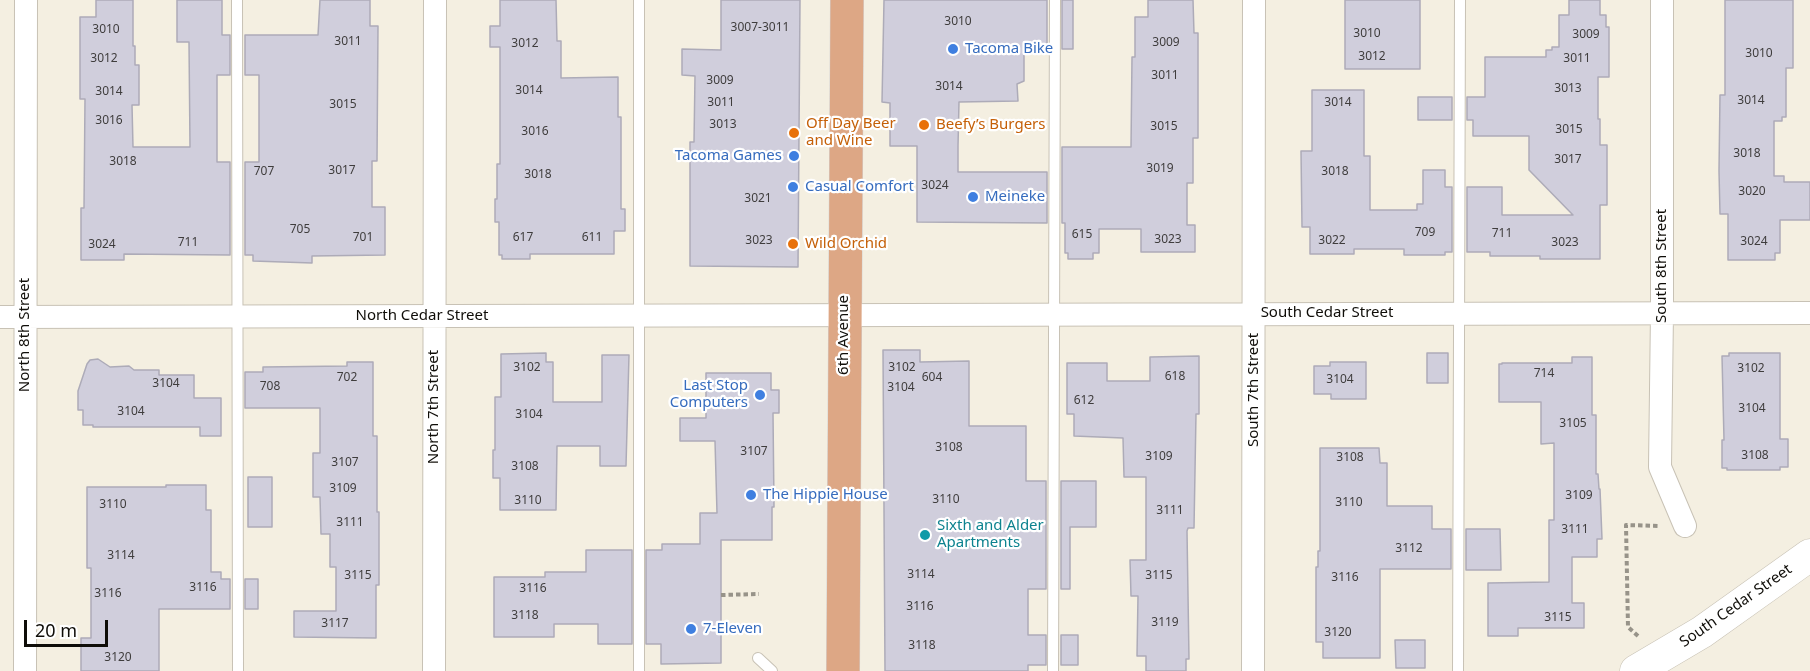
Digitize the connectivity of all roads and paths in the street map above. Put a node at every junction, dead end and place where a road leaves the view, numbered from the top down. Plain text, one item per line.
1 (26, 0) edge
2 (237, 0) edge
3 (435, 0) edge
4 (639, 0) edge
5 (847, 0) edge
6 (1055, 0) edge
7 (1254, 0) edge
8 (1460, 0) edge
9 (1662, 0) edge
10 (1662, 312) junction
11 (1254, 313) junction
12 (1460, 313) junction
13 (1810, 313) edge
14 (1055, 314) junction
15 (639, 315) junction
16 (844, 315) junction
17 (238, 316) junction
18 (434, 316) junction
19 (0, 317) edge
20 (25, 317) junction
21 (1685, 526) joint
22 (1810, 555) edge
23 (759, 594) dead end
24 (721, 595) dead end
25 (758, 658) dead end
26 (1649, 664) edge
27 (25, 671) edge
28 (238, 671) edge
29 (434, 671) edge
30 (639, 671) edge
31 (772, 671) edge
32 (843, 671) edge
33 (1053, 671) edge
34 (1253, 671) edge
35 (1458, 671) edge

1 - 20 street, North 8th Street
2 - 17 lane
3 - 18 street, North 7th Street
4 - 15 lane
5 - 16 main road, 6th Avenue
6 - 14 lane
7 - 11 street, South 7th Street
8 - 12 lane
9 - 10 street, South 8th Street
10 - 12 street, South Cedar Street
10 - 13 street, South Cedar Street
10 - 21 street, South 8th Street
11 - 12 street, South Cedar Street
11 - 14 street, South Cedar Street
11 - 34 street, South 7th Street
12 - 35 lane
14 - 16 street, South Cedar Street
14 - 33 lane
15 - 16 street, North Cedar Street
15 - 18 street, North Cedar Street
15 - 30 lane
16 - 32 main road, 6th Avenue
17 - 18 street, North Cedar Street
17 - 20 street, North Cedar Street
17 - 28 lane
18 - 29 street, North 7th Street
19 - 20 street, North Cedar Street
20 - 27 street, North 8th Street
21 - 26 path
22 - 26 main road, South Cedar Street
23 - 24 path
25 - 31 lane

